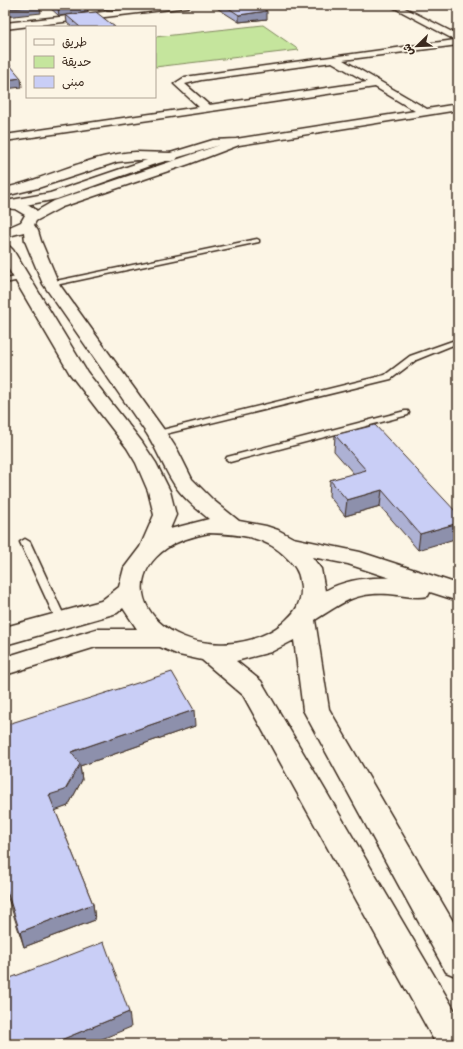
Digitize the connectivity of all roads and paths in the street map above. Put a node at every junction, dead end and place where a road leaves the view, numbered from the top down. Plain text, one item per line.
1 (188, 5) edge
2 (394, 5) edge
3 (152, 7) edge
4 (5, 26) edge
5 (458, 38) edge
6 (458, 42) edge
7 (334, 59) junction
8 (377, 84) junction
9 (458, 107) edge
10 (206, 108) junction
11 (425, 112) junction
12 (5, 138) edge
13 (236, 142) junction
14 (171, 157) junction
15 (185, 162) junction
16 (7, 200) edge
17 (30, 222) junction
18 (5, 233) edge
19 (257, 242) dead end
20 (5, 250) edge
21 (14, 279) edge
22 (51, 284) junction
23 (458, 342) edge
24 (405, 414) dead end
25 (157, 434) junction
26 (230, 459) dead end
27 (232, 526) junction
28 (25, 542) dead end
29 (286, 544) junction
30 (150, 549) junction
31 (130, 590) junction
32 (458, 594) edge
33 (304, 617) junction
34 (61, 620) junction
35 (5, 636) edge
36 (164, 638) junction
37 (209, 652) junction
38 (5, 666) edge
39 (458, 961) edge
40 (455, 1044) edge

1 - 3 street
2 - 5 street
3 - 4 street
6 - 7 street
7 - 8 street
7 - 10 street
8 - 10 street
8 - 11 street
9 - 11 street
10 - 12 street
11 - 13 street
13 - 14 street
13 - 15 street
14 - 15 street
14 - 16 street
15 - 17 street
16 - 17 street
17 - 18 street
17 - 22 street
19 - 22 lane
20 - 21 street
21 - 30 street
22 - 25 street
23 - 25 lane
24 - 26 lane
25 - 27 street
27 - 29 street
27 - 30 street
28 - 34 lane
29 - 32 street
29 - 33 street
30 - 31 street
31 - 34 street
31 - 36 street
32 - 33 street
33 - 37 street
33 - 39 street
34 - 35 street
36 - 37 street
36 - 38 street
37 - 40 street

